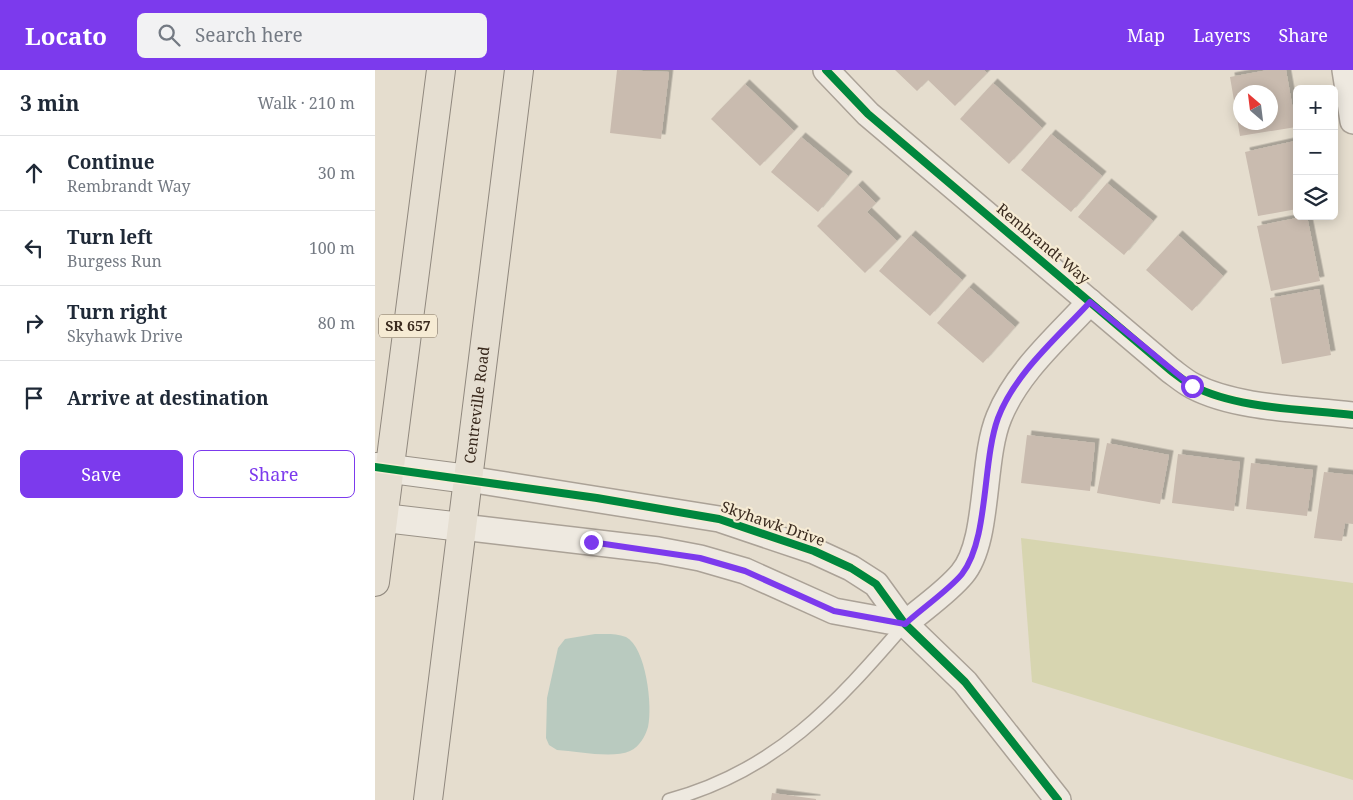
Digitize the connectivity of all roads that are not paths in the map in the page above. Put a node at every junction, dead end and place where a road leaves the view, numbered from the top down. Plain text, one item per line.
1 (441, 70) edge
2 (519, 70) edge
3 (826, 70) edge
4 (1345, 70) edge
5 (1353, 121) edge
6 (1090, 302) junction
7 (1353, 415) edge
8 (382, 468) edge
9 (469, 479) junction
10 (379, 518) edge
11 (462, 527) junction
12 (375, 582) edge
13 (905, 624) junction
14 (428, 800) edge
15 (669, 800) edge
16 (1058, 800) edge

1 - 8 main road, SR 657
2 - 9 main road, Centreville Road
3 - 6 street, Rembrandt Way
4 - 5 street
6 - 7 street, Rembrandt Way
6 - 13 street
8 - 9 street, Skyhawk Drive
8 - 10 main road, SR 657
9 - 11 main road, Centreville Road
9 - 13 street, Skyhawk Drive
10 - 11 street
10 - 12 main road, SR 657
11 - 13 street
11 - 14 main road, Centreville Road
13 - 15 lane
13 - 16 street, Skyhawk Drive

